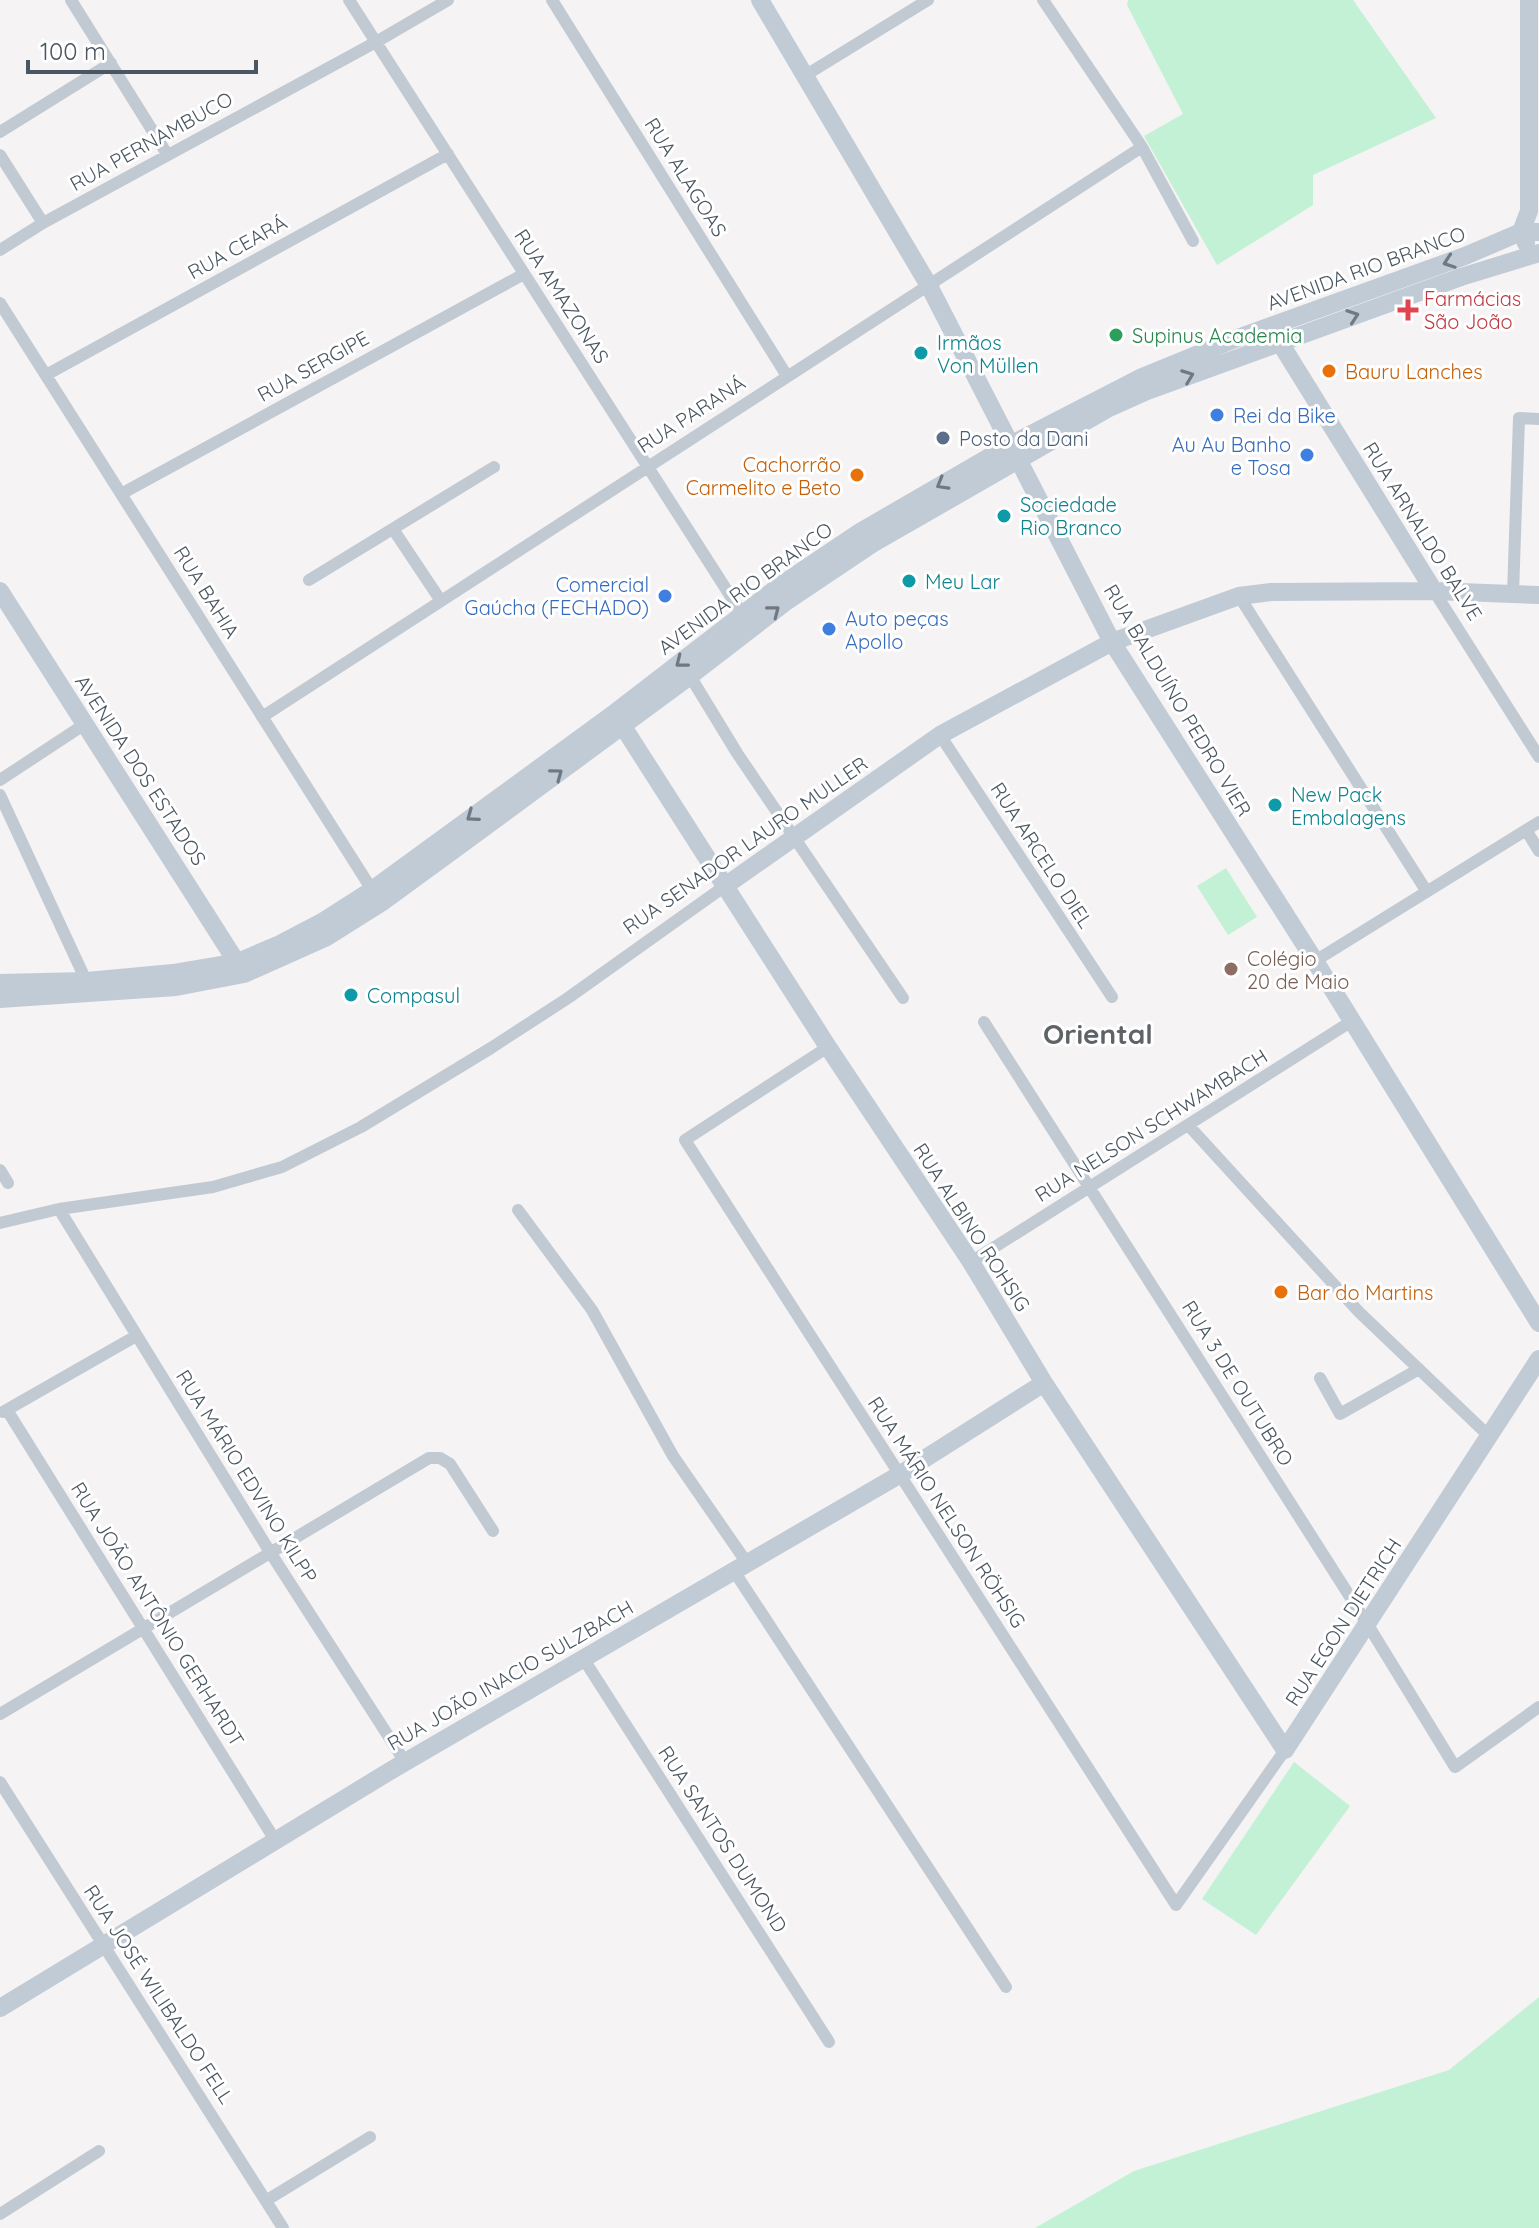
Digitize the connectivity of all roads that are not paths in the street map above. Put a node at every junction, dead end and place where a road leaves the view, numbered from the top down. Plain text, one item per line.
1 (71, 0) edge
2 (349, 0) edge
3 (448, 0) edge
4 (552, 0) edge
5 (760, 0) edge
6 (928, 0) edge
7 (1043, 0) edge
8 (1529, 0) edge
9 (376, 42) junction
10 (1534, 56) edge
11 (111, 63) junction
12 (806, 75) junction
13 (0, 132) edge
14 (1142, 147) junction
15 (167, 154) junction
16 (448, 154) junction
17 (0, 155) edge
18 (43, 223) junction
19 (1530, 232) edge
20 (1193, 241) dead end
21 (0, 250) edge
22 (1536, 254) edge
23 (524, 274) junction
24 (928, 284) junction
25 (0, 303) edge
26 (1275, 334) junction
27 (46, 375) junction
28 (787, 376) junction
29 (1539, 419) edge
30 (1014, 452) junction
31 (648, 466) junction
32 (494, 467) dead end
33 (121, 494) junction
34 (393, 529) junction
35 (309, 580) dead end
36 (0, 591) edge
37 (1434, 591) junction
38 (1513, 594) junction
39 (1539, 595) edge
40 (1239, 596) junction
41 (441, 601) junction
42 (742, 614) junction
43 (1112, 642) junction
44 (690, 676) junction
45 (262, 717) junction
46 (85, 724) junction
47 (622, 725) junction
48 (940, 735) junction
49 (1539, 757) edge
50 (0, 780) edge
51 (0, 795) edge
52 (1539, 822) edge
53 (1526, 830) junction
54 (794, 837) junction
55 (1539, 851) edge
56 (725, 886) junction
57 (1427, 892) junction
58 (376, 896) junction
59 (1315, 961) junction
60 (241, 968) junction
61 (0, 983) edge
62 (89, 987) junction
63 (1112, 997) dead end
64 (903, 998) dead end
65 (0, 999) edge
66 (1352, 1021) junction
67 (984, 1022) dead end
68 (828, 1047) junction
69 (1189, 1126) junction
70 (0, 1170) edge
71 (8, 1183) dead end
72 (1090, 1186) junction
73 (59, 1209) junction
74 (518, 1210) dead end
75 (0, 1223) edge
76 (971, 1262) junction
77 (1539, 1323) edge
78 (136, 1336) junction
79 (1539, 1359) edge
80 (1419, 1369) junction
81 (1320, 1378) dead end
82 (1044, 1383) junction
83 (3, 1412) edge
84 (1490, 1437) junction
85 (899, 1475) junction
86 (493, 1531) dead end
87 (270, 1552) junction
88 (741, 1567) junction
89 (1368, 1625) junction
90 (143, 1626) junction
91 (583, 1658) junction
92 (1539, 1707) edge
93 (0, 1714) edge
94 (1285, 1750) junction
95 (405, 1762) junction
96 (0, 1782) edge
97 (275, 1840) junction
98 (1176, 1905) joint
99 (102, 1944) junction
100 (1006, 1987) dead end
101 (0, 2008) edge
102 (829, 2042) dead end
103 (370, 2137) dead end
104 (99, 2151) dead end
105 (267, 2200) junction
106 (0, 2214) edge
107 (283, 2228) edge

1 - 11 street
2 - 9 street, RUA AMAZONAS
3 - 9 street, RUA PERNAMBUCO
4 - 28 street, RUA ALAGOAS
5 - 12 street, RUA BALDUÍNO PEDRO VIER
6 - 12 street
7 - 14 street
8 - 10 street
9 - 15 street, RUA PERNAMBUCO
9 - 16 street, RUA AMAZONAS
10 - 19 street
11 - 13 street
11 - 15 street
12 - 24 street, RUA BALDUÍNO PEDRO VIER
14 - 20 street
14 - 24 street, RUA PARANÁ
15 - 18 street, RUA PERNAMBUCO
16 - 23 street, RUA AMAZONAS
16 - 27 street, RUA CEARÁ
17 - 18 street
18 - 21 street, RUA PERNAMBUCO
19 - 22 street
19 -> 26 street, AVENIDA RIO BRANCO
26 -> 22 street, AVENIDA RIO BRANCO
23 - 31 street, RUA AMAZONAS
23 - 33 street, RUA SERGIPE
24 - 28 street, RUA PARANÁ
24 - 30 street, RUA BALDUÍNO PEDRO VIER
25 - 27 street, RUA BAHIA
26 - 30 street, AVENIDA RIO BRANCO
26 - 37 street, RUA ARNALDO BALVE
27 - 33 street, RUA BAHIA
28 - 31 street, RUA PARANÁ
29 - 38 street
30 -> 42 street, AVENIDA RIO BRANCO
30 - 43 street, RUA BALDUÍNO PEDRO VIER
44 -> 30 street, AVENIDA RIO BRANCO
31 - 41 street, RUA PARANÁ
31 - 42 street, RUA AMAZONAS
32 - 34 street
33 - 45 street, RUA BAHIA
34 - 35 street
34 - 41 street
36 - 46 street, AVENIDA DOS ESTADOS
37 - 38 street, RUA SENADOR LAURO MULLER
37 - 40 street, RUA SENADOR LAURO MULLER
37 - 49 street, RUA ARNALDO BALVE
38 - 39 street, RUA SENADOR LAURO MULLER
40 - 43 street, RUA SENADOR LAURO MULLER
40 - 57 street
41 - 45 street, RUA PARANÁ
42 -> 58 street, AVENIDA RIO BRANCO
43 - 48 street, RUA SENADOR LAURO MULLER
43 - 59 street, RUA BALDUÍNO PEDRO VIER
44 - 47 street, AVENIDA RIO BRANCO
44 - 54 street
45 - 58 street, RUA BAHIA
46 - 50 street
46 - 60 street, AVENIDA DOS ESTADOS
47 - 56 street, RUA ALBINO ROHSIG
58 -> 47 street, AVENIDA RIO BRANCO
48 - 54 street, RUA SENADOR LAURO MULLER
48 - 63 street, RUA ARCELO DIEL
51 - 62 street
52 - 53 street
53 - 55 street
53 - 57 street
54 - 56 street, RUA SENADOR LAURO MULLER
54 - 64 street
56 - 68 street, RUA ALBINO ROHSIG
56 - 73 street, RUA SENADOR LAURO MULLER
57 - 59 street
58 - 60 street, AVENIDA RIO BRANCO
59 - 66 street, RUA BALDUÍNO PEDRO VIER
60 - 62 street, AVENIDA RIO BRANCO
61 - 62 street, AVENIDA RIO BRANCO
62 - 65 street, AVENIDA RIO BRANCO
66 - 69 street, RUA NELSON SCHWAMBACH
66 - 77 street, RUA BALDUÍNO PEDRO VIER
67 - 72 street, RUA 3 DE OUTUBRO
68 - 76 street, RUA ALBINO ROHSIG
68 - 85 street, RUA MÁRIO NELSON RÖHSIG
69 - 72 street, RUA NELSON SCHWAMBACH
69 - 80 street
70 - 71 street
72 - 76 street, RUA NELSON SCHWAMBACH
72 - 89 street, RUA 3 DE OUTUBRO
73 - 75 street, RUA SENADOR LAURO MULLER
73 - 78 street, RUA MÁRIO EDVINO KILPP
74 - 88 street
76 - 82 street, RUA ALBINO ROHSIG
78 - 83 street
78 - 87 street, RUA MÁRIO EDVINO KILPP
79 - 84 street, RUA EGON DIETRICH
80 - 81 street
80 - 84 street
82 - 85 street, RUA JOÃO INACIO SULZBACH
82 - 94 street, RUA ALBINO ROHSIG
83 - 90 street, RUA JOÃO ANTÔNIO GERHARDT
84 - 89 street, RUA EGON DIETRICH
85 - 88 street, RUA JOÃO INACIO SULZBACH
85 - 98 street, RUA MÁRIO NELSON RÖHSIG
86 - 87 street
87 - 90 street
87 - 95 street, RUA MÁRIO EDVINO KILPP
88 - 91 street, RUA JOÃO INACIO SULZBACH
88 - 100 street
89 - 92 street, RUA 3 DE OUTUBRO
89 - 94 street, RUA EGON DIETRICH
90 - 93 street
90 - 97 street, RUA JOÃO ANTÔNIO GERHARDT
91 - 95 street, RUA JOÃO INACIO SULZBACH
91 - 102 street, RUA SANTOS DUMOND
94 - 98 street, RUA EGON DIETRICH
95 - 97 street, RUA JOÃO INACIO SULZBACH
96 - 99 street, RUA JOSÉ WILIBALDO FELL
97 - 99 street, RUA JOÃO INACIO SULZBACH
99 - 101 street, RUA JOÃO INACIO SULZBACH
99 - 105 street, RUA JOSÉ WILIBALDO FELL
103 - 105 street
104 - 106 street
105 - 107 street, RUA JOSÉ WILIBALDO FELL

